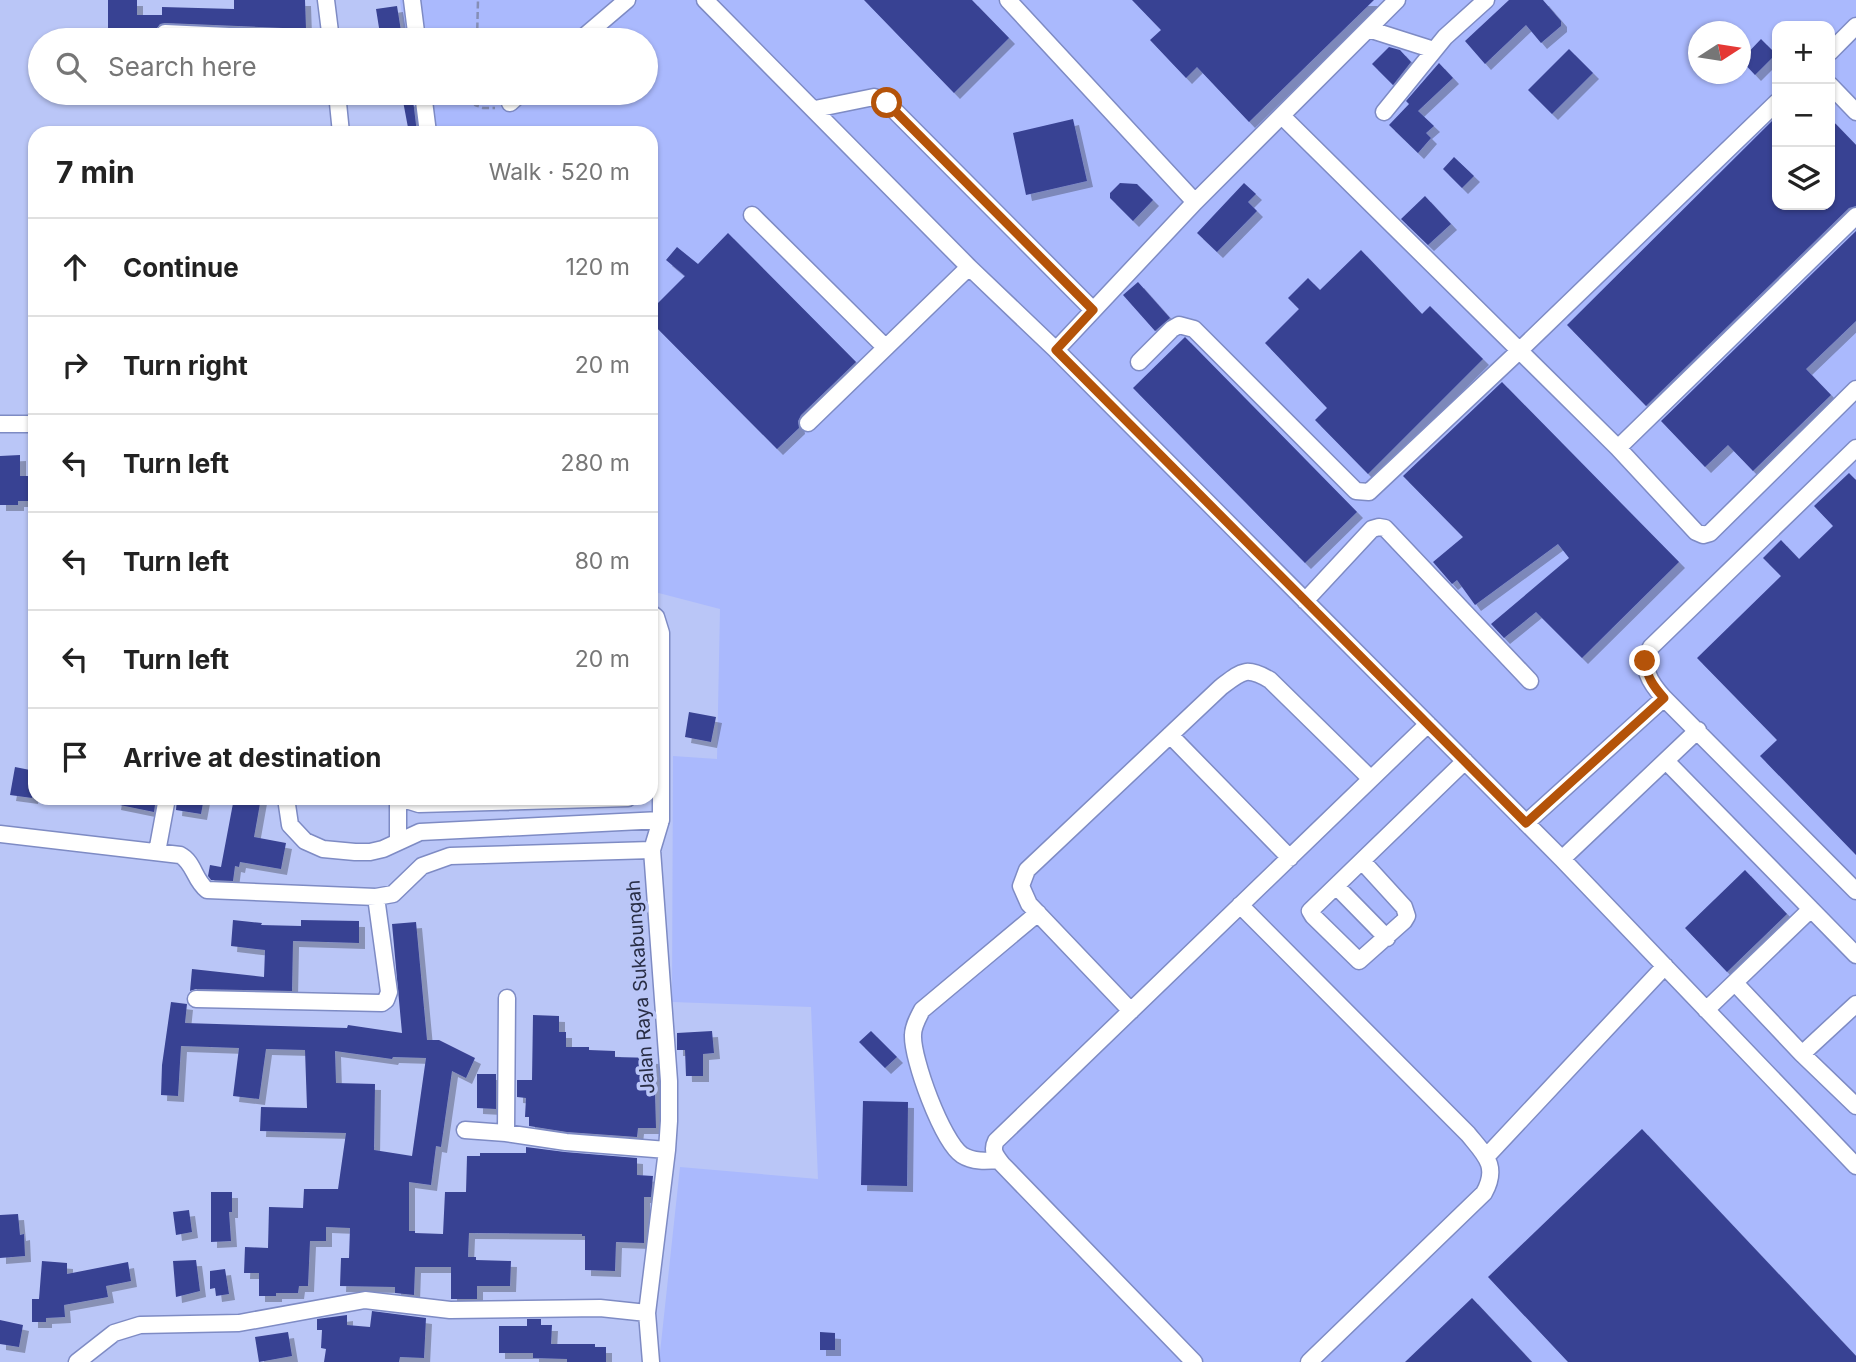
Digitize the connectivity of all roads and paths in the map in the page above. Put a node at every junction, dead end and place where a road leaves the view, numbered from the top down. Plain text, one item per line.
1 (326, 0) edge
2 (412, 0) edge
3 (478, 0) edge
4 (627, 0) edge
5 (705, 0) edge
6 (1009, 0) edge
7 (1397, 0) edge
8 (1486, 0) edge
9 (1856, 26) edge
10 (330, 28) edge
11 (416, 28) edge
12 (477, 28) edge
13 (594, 28) edge
14 (1368, 29) junction
15 (1835, 46) edge
16 (1434, 50) junction
17 (1835, 90) edge
18 (338, 105) edge
19 (425, 105) edge
20 (475, 105) edge
21 (500, 105) edge
22 (1772, 107) edge
23 (815, 109) junction
24 (1384, 112) dead end
25 (1856, 112) edge
26 (1283, 117) junction
27 (340, 126) edge
28 (427, 126) edge
29 (1195, 202) junction
30 (752, 215) dead end
31 (1856, 216) edge
32 (969, 267) junction
33 (1093, 310) junction
34 (885, 347) junction
35 (1056, 350) junction
36 (1520, 351) junction
37 (1139, 362) dead end
38 (1856, 389) edge
39 (808, 423) dead end
40 (0, 424) edge
41 (28, 424) edge
42 (1618, 448) junction
43 (1856, 448) edge
44 (1305, 601) junction
45 (658, 623) edge
46 (1530, 681) dead end
47 (1664, 698) junction
48 (1428, 724) junction
49 (1698, 730) junction
50 (658, 731) edge
51 (1170, 735) junction
52 (1465, 761) junction
53 (1666, 761) junction
54 (1371, 779) junction
55 (166, 805) edge
56 (287, 805) edge
57 (399, 805) edge
58 (658, 805) edge
59 (661, 820) junction
60 (1526, 823) junction
61 (0, 834) edge
62 (398, 841) junction
63 (652, 850) junction
64 (157, 852) junction
65 (1290, 858) junction
66 (1562, 859) junction
67 (1362, 861) junction
68 (1336, 886) junction
69 (1856, 891) edge
70 (376, 897) junction
71 (1240, 905) junction
72 (1811, 909) junction
73 (1038, 913) junction
74 (1387, 938) junction
75 (1856, 955) edge
76 (1665, 966) junction
77 (1735, 983) junction
78 (507, 998) dead end
79 (196, 999) dead end
80 (1856, 1004) edge
81 (1706, 1010) junction
82 (1131, 1011) junction
83 (1802, 1055) junction
84 (1856, 1106) edge
85 (465, 1130) dead end
86 (506, 1133) junction
87 (667, 1150) junction
88 (1486, 1157) junction
89 (999, 1160) junction
90 (1856, 1166) edge
91 (647, 1313) junction
92 (77, 1362) edge
93 (651, 1362) edge
94 (1194, 1362) edge
95 (1309, 1362) edge

1 - 10 street
2 - 11 street
3 - 12 path
4 - 13 street
5 - 23 street
6 - 29 street
7 - 14 street
8 - 16 street
9 - 15 street
14 - 16 street
14 - 26 street
16 - 24 street
17 - 25 street
18 - 27 street
19 - 28 street
20 - 21 path
22 - 36 street
23 - 32 street
23 - 33 street
26 - 29 street
26 - 36 street
29 - 33 street
30 - 34 street
31 - 42 street
32 - 34 street
32 - 35 street
33 - 35 street
34 - 39 street
35 - 44 street
36 - 37 street
36 - 42 street
38 - 42 street
40 - 41 street
43 - 47 street
44 - 46 street
44 - 48 street
45 - 50 street, Jalan Raya Sukabungah
47 - 49 street
47 - 60 street
48 - 52 street
48 - 54 street
49 - 53 street
49 - 69 street
51 - 54 street
51 - 65 street
51 - 73 street
52 - 60 street
52 - 67 street
53 - 66 street
53 - 72 street
54 - 65 street
55 - 64 street
56 - 62 street
57 - 62 street
58 - 59 street, Jalan Raya Sukabungah
59 - 62 street
59 - 63 street, Jalan Raya Sukabungah
60 - 66 street
61 - 64 street
63 - 70 street
63 - 87 street, Jalan Raya Sukabungah
64 - 70 street
65 - 71 street
66 - 76 street
67 - 68 street
67 - 74 street
68 - 74 street
68 - 74 street
70 - 79 street
71 - 82 street
71 - 88 street
72 - 75 street
72 - 77 street
73 - 82 street
73 - 89 street
76 - 81 street
76 - 88 street
77 - 81 street
77 - 83 street
78 - 86 street
80 - 83 street
81 - 90 street
82 - 89 street
83 - 84 street
85 - 86 street
86 - 87 street
87 - 91 street, Jalan Raya Sukabungah
88 - 95 street
89 - 94 street
91 - 92 street
91 - 93 street, Jalan Raya Sukabungah

